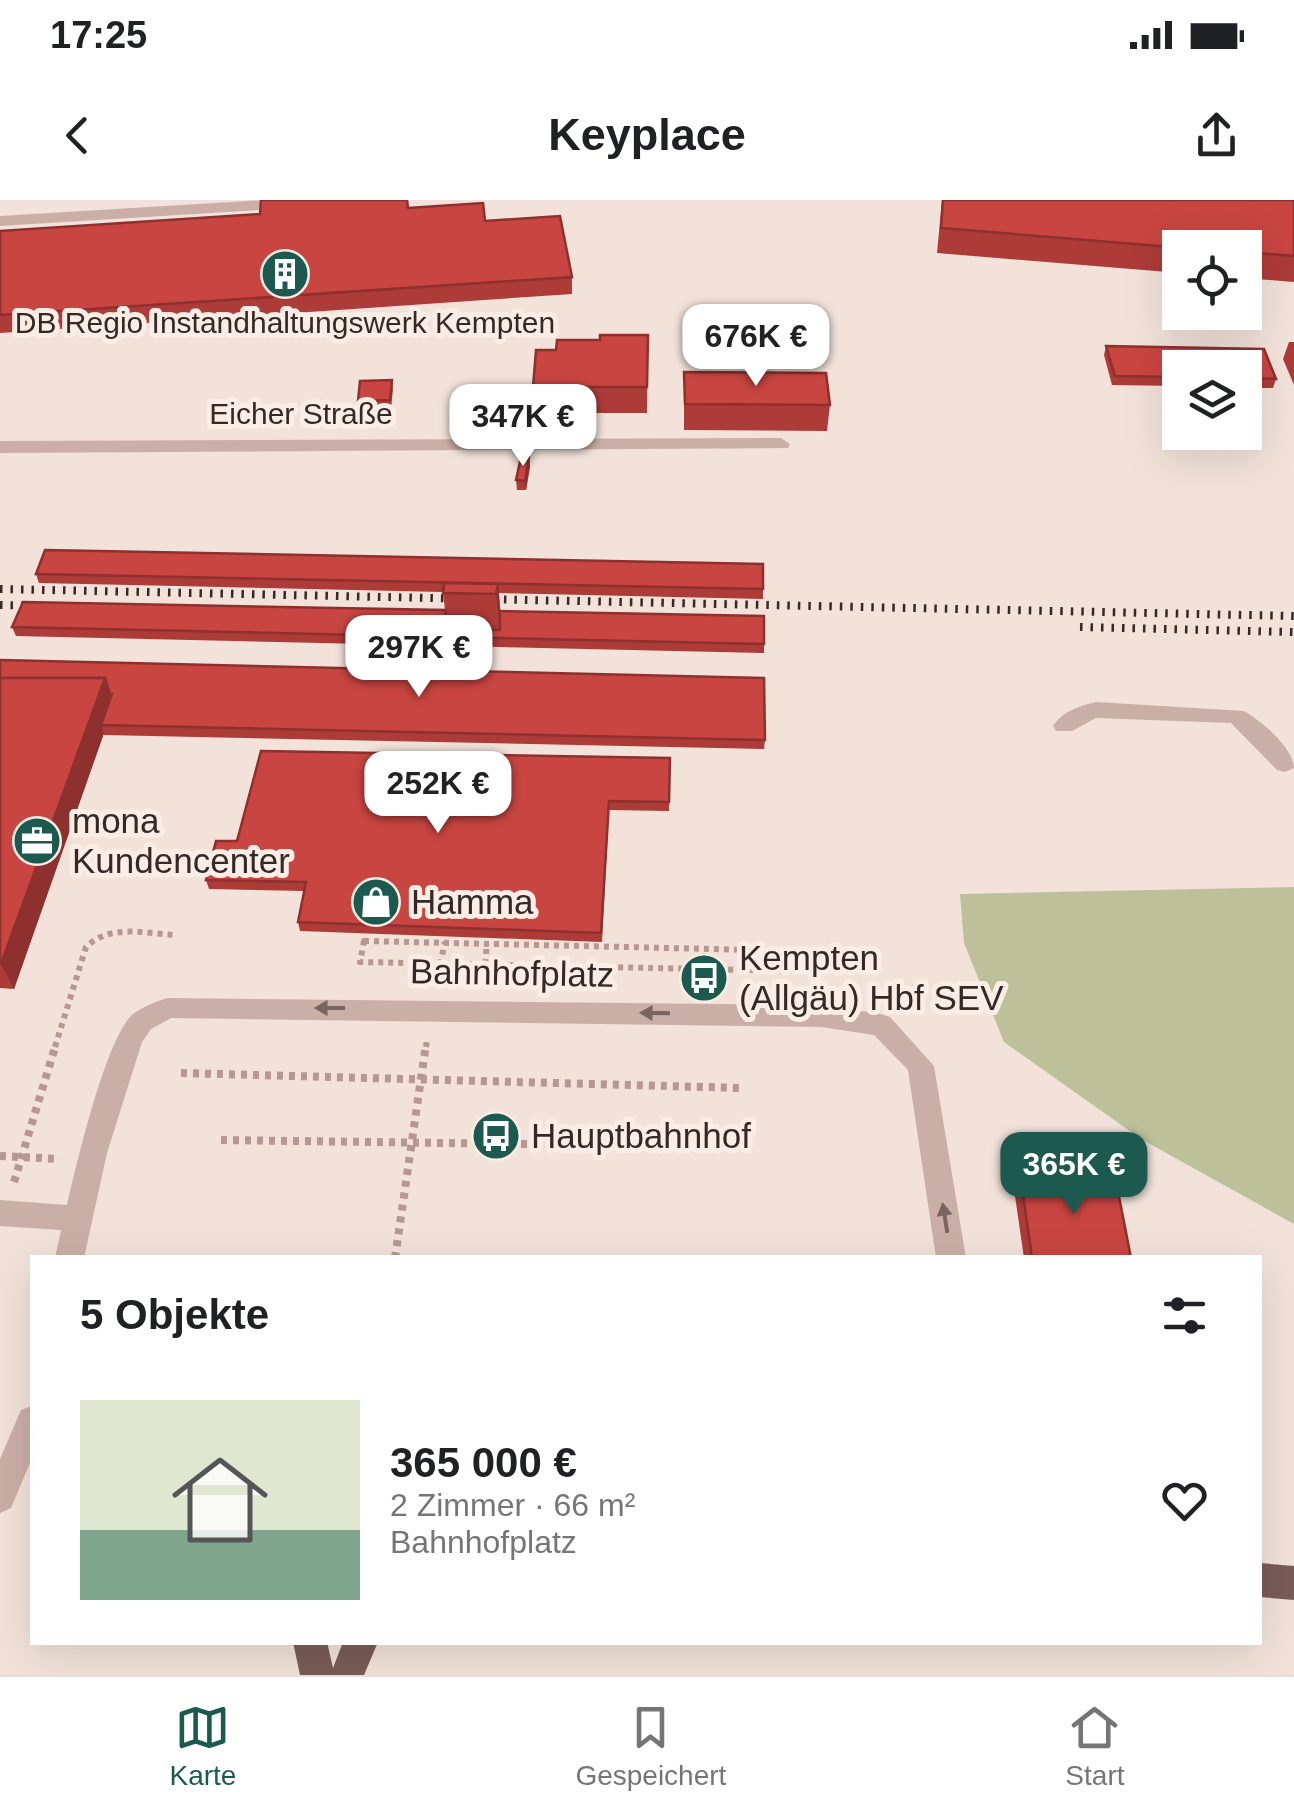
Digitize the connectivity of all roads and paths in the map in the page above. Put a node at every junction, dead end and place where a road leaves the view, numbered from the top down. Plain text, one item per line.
1 (340, 200) edge
2 (0, 221) edge
3 (782, 444) dead end
4 (0, 447) edge
5 (1064, 726) dead end
6 (1285, 764) dead end
7 (174, 935) dead end
8 (445, 939) junction
9 (487, 944) junction
10 (442, 959) dead end
11 (485, 964) junction
12 (431, 1010) junction
13 (181, 1074) dead end
14 (421, 1079) junction
15 (742, 1088) dead end
16 (221, 1140) dead end
17 (412, 1142) junction
18 (744, 1147) dead end
19 (0, 1156) edge
20 (21, 1157) junction
21 (92, 1161) junction
22 (0, 1213) edge
23 (76, 1218) junction
24 (70, 1255) edge
25 (395, 1255) edge
26 (951, 1255) edge
27 (30, 1426) edge
28 (0, 1497) edge
29 (1262, 1580) edge
30 (1294, 1583) edge
31 (311, 1645) edge
32 (361, 1645) edge
33 (317, 1675) edge
34 (346, 1675) edge

1 - 2 street
3 - 4 street, Eicher Straße
5 - 6 street
7 - 20 path
8 - 9 path
8 - 10 path
8 - 11 path
9 - 11 path
9 - 11 path
12 - 14 path
12 -> 21 street, Bahnhofplatz
26 -> 12 street, Bahnhofplatz
13 - 14 path
14 - 15 path
14 - 17 path
16 - 17 path
17 - 18 path
17 - 25 path
19 - 20 path
20 - 21 path
21 - 23 street, Bahnhofplatz
22 - 23 street
23 - 24 street, Bahnhofplatz
27 - 28 street
29 - 30 main road
31 - 33 main road
32 - 34 main road

